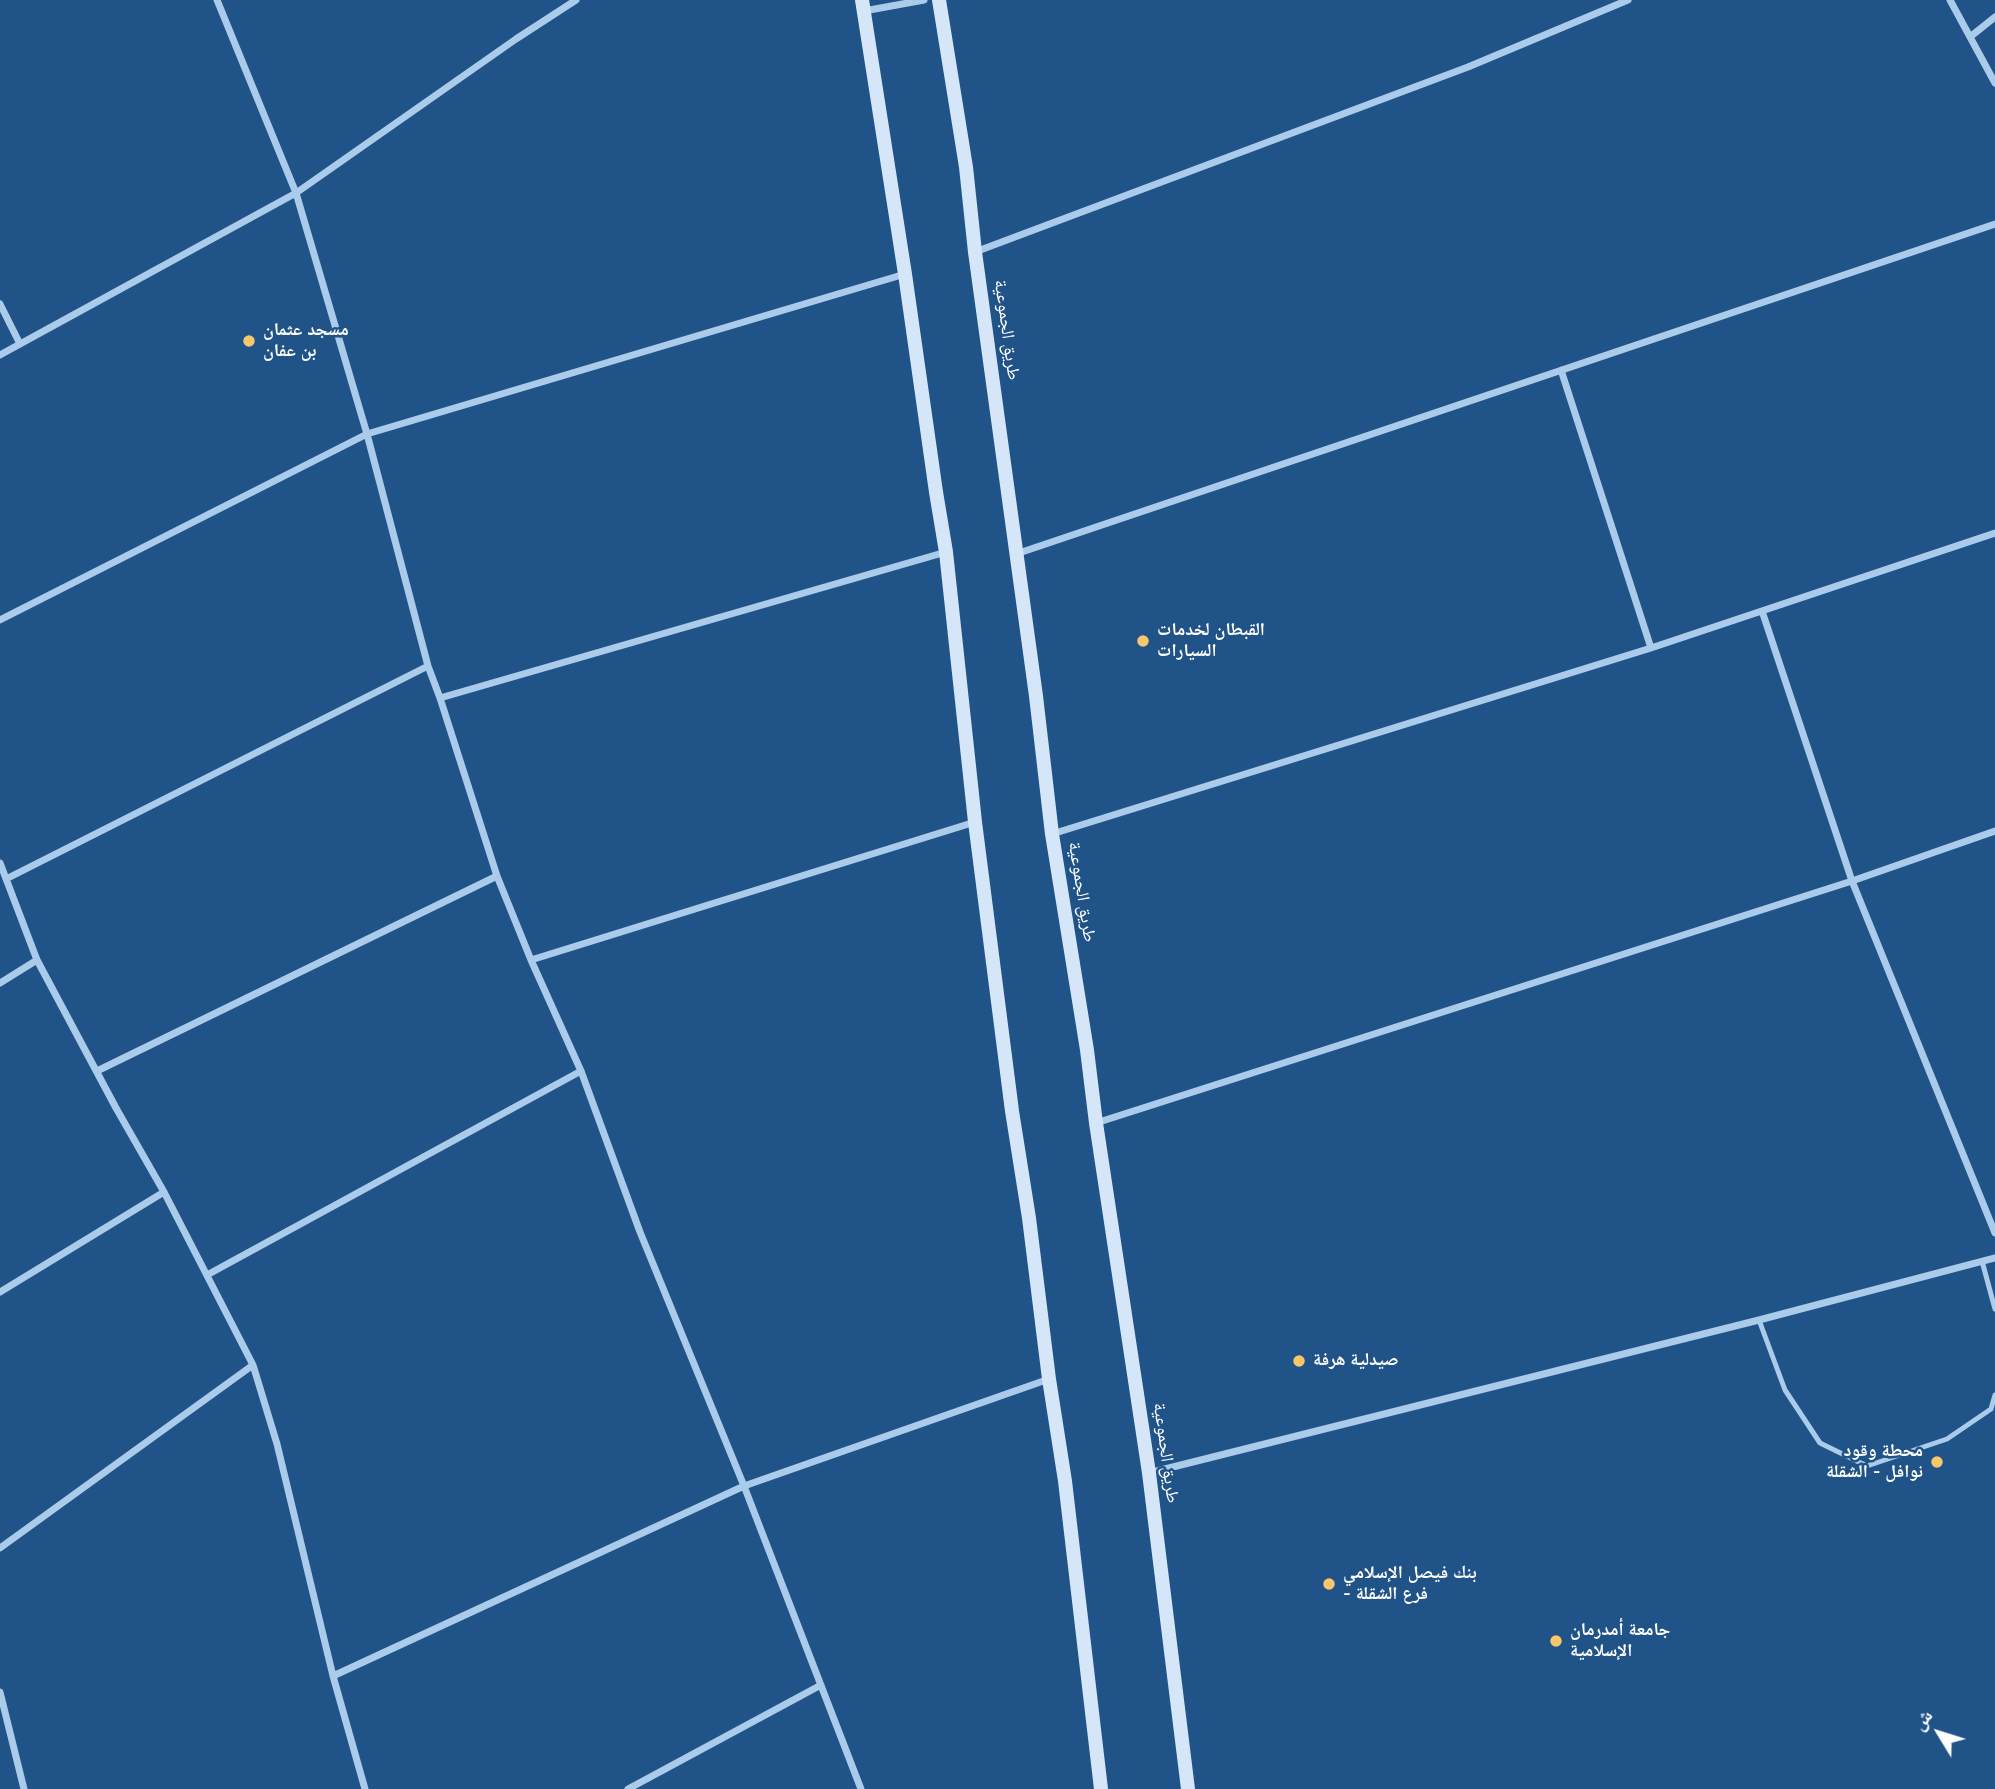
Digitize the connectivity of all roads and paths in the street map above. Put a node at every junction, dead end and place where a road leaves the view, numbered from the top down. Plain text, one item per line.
1 (217, 0) edge
2 (576, 0) edge
3 (924, 0) edge
4 (939, 0) edge
5 (1628, 0) edge
6 (1951, 0) edge
7 (863, 5) edge
8 (1995, 17) edge
9 (1970, 37) junction
10 (1995, 83) edge
11 (296, 193) junction
12 (1995, 223) edge
13 (975, 252) junction
14 (905, 274) junction
15 (0, 304) edge
16 (20, 344) junction
17 (0, 355) edge
18 (1562, 370) junction
19 (367, 434) junction
20 (1995, 533) edge
21 (946, 552) junction
22 (1016, 554) junction
23 (1762, 611) junction
24 (0, 620) edge
25 (1651, 648) junction
26 (428, 666) junction
27 (440, 698) junction
28 (975, 822) junction
29 (1995, 831) edge
30 (1052, 834) junction
31 (0, 863) edge
32 (498, 876) junction
33 (6, 879) junction
34 (1852, 881) junction
35 (37, 960) junction
36 (531, 960) junction
37 (0, 983) edge
38 (97, 1071) junction
39 (581, 1071) junction
40 (1096, 1123) junction
41 (164, 1192) junction
42 (1995, 1233) edge
43 (1995, 1258) edge
44 (1982, 1261) junction
45 (207, 1275) junction
46 (0, 1292) edge
47 (1995, 1310) edge
48 (1759, 1320) junction
49 (253, 1365) junction
50 (1049, 1379) junction
51 (1995, 1395) edge
52 (1149, 1473) junction
53 (744, 1486) junction
54 (0, 1548) edge
55 (333, 1676) junction
56 (821, 1685) junction
57 (0, 1692) edge
58 (24, 1789) edge
59 (365, 1789) edge
60 (628, 1789) edge
61 (861, 1789) edge
62 (1101, 1789) edge
63 (1188, 1789) edge

1 - 11 street
2 - 11 street
3 - 7 street
4 - 13 main road, طريق الجموعية
5 - 13 street
6 - 9 street
7 - 14 main road
8 - 9 street
9 - 10 street
11 - 16 street
11 - 19 street
12 - 18 street
13 - 22 main road, طريق الجموعية
14 - 19 street
14 - 21 main road
15 - 16 street
16 - 17 street
18 - 22 street
18 - 25 street
19 - 24 street
19 - 26 street
20 - 23 street
21 - 27 street
21 - 28 main road
22 - 30 main road, طريق الجموعية
23 - 25 street
23 - 34 street
25 - 30 street
26 - 27 street
26 - 33 street
27 - 32 street
28 - 36 street
28 - 50 main road
29 - 34 street
30 - 40 main road, طريق الجموعية
31 - 33 street
32 - 36 street
32 - 38 street
33 - 35 street
34 - 40 street
34 - 42 street
35 - 37 street
35 - 38 street
36 - 39 street
38 - 41 street
39 - 45 street
39 - 53 street
40 - 52 main road, طريق الجموعية
41 - 45 street
41 - 46 street
43 - 44 street
44 - 47 lane
44 - 48 street
45 - 49 street
48 - 51 lane
48 - 52 street
49 - 54 street
49 - 55 street
50 - 53 street
50 - 62 main road
52 - 63 main road, طريق الجموعية
53 - 55 street
53 - 56 street
55 - 59 street
56 - 60 street
56 - 61 street
57 - 58 street

